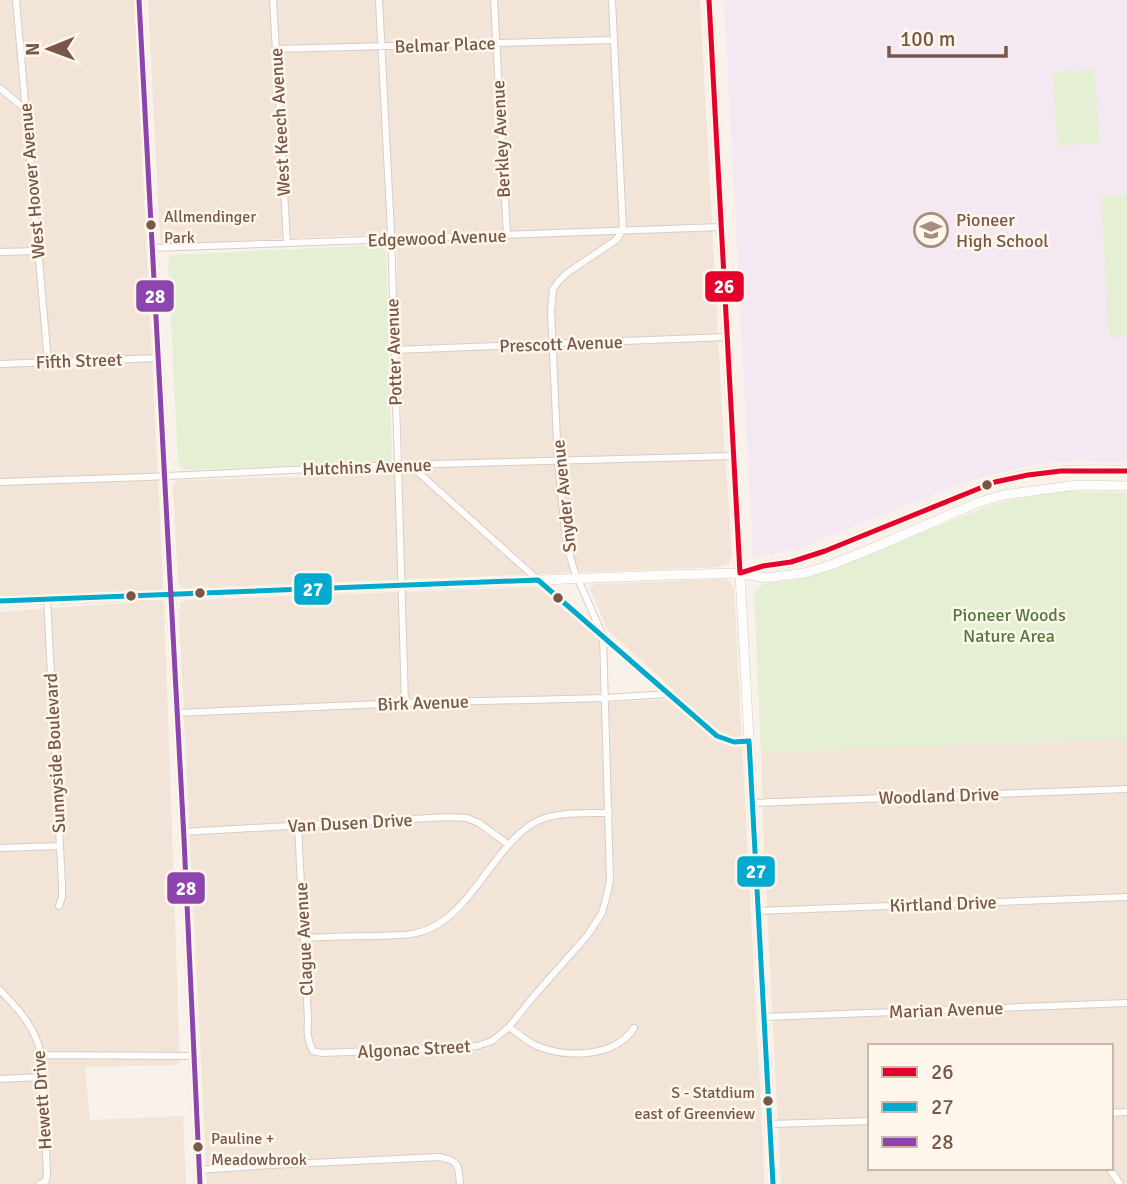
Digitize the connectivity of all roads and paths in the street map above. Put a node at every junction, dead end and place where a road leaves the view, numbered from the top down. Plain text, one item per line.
1 (16, 0) edge
2 (139, 0) edge
3 (273, 0) edge
4 (379, 0) edge
5 (494, 0) edge
6 (612, 0) edge
7 (709, 0) edge
8 (614, 40) junction
9 (496, 44) junction
10 (381, 47) junction
11 (276, 50) junction
12 (0, 88) edge
13 (24, 109) junction
14 (721, 228) junction
15 (623, 230) junction
16 (507, 235) junction
17 (391, 239) junction
18 (287, 243) junction
19 (152, 248) junction
20 (38, 251) junction
21 (0, 252) edge
22 (727, 337) junction
23 (552, 344) junction
24 (394, 350) junction
25 (158, 358) junction
26 (48, 362) junction
27 (0, 364) edge
28 (734, 456) junction
29 (558, 461) junction
30 (397, 465) junction
31 (410, 465) junction
32 (1127, 471) edge
33 (164, 476) junction
34 (0, 482) edge
35 (1127, 486) edge
36 (740, 573) junction
37 (578, 579) junction
38 (538, 580) junction
39 (401, 586) junction
40 (170, 595) junction
41 (47, 599) junction
42 (0, 601) edge
43 (603, 636) junction
44 (669, 694) junction
45 (604, 698) junction
46 (405, 703) junction
47 (177, 713) junction
48 (749, 741) junction
49 (1127, 789) edge
50 (752, 803) junction
51 (609, 813) junction
52 (298, 826) junction
53 (183, 832) junction
54 (509, 845) junction
55 (60, 846) junction
56 (0, 848) edge
57 (1127, 897) edge
58 (59, 906) dead end
59 (758, 911) junction
60 (304, 938) junction
61 (0, 990) edge
62 (1127, 1003) edge
63 (764, 1017) junction
64 (509, 1027) junction
65 (634, 1028) dead end
66 (313, 1051) joint
67 (41, 1055) junction
68 (194, 1056) junction
69 (42, 1077) junction
70 (0, 1079) edge
71 (868, 1121) edge
72 (770, 1124) junction
73 (199, 1170) junction
74 (43, 1183) edge
75 (200, 1184) edge
76 (460, 1184) edge
77 (773, 1184) edge

1 - 13 street, West Hoover Avenue
2 - 19 street
3 - 11 street, West Keech Avenue
4 - 10 street, Potter Avenue
5 - 9 street, Berkley Avenue
6 - 8 street
7 - 14 street
8 - 9 street, Belmar Place
8 - 15 street
9 - 10 street, Belmar Place
9 - 16 street, Berkley Avenue
10 - 11 street, Belmar Place
10 - 17 street, Potter Avenue
11 - 18 street, West Keech Avenue
12 - 13 street
13 - 20 street, West Hoover Avenue
14 - 15 street, Edgewood Avenue
14 - 22 street
15 - 16 street, Edgewood Avenue
15 - 23 street, Snyder Avenue
16 - 17 street, Edgewood Avenue
17 - 18 street, Edgewood Avenue
17 - 24 street, Potter Avenue
18 - 19 street, Edgewood Avenue
19 - 25 street
20 - 21 street
20 - 26 street, West Hoover Avenue
22 - 23 street, Prescott Avenue
22 - 28 street
23 - 24 street, Prescott Avenue
23 - 29 street, Snyder Avenue
24 - 30 street, Potter Avenue
25 - 26 street, Fifth Street
25 - 33 street
26 - 27 street, Fifth Street
28 - 29 street, Hutchins Avenue
28 - 36 street
29 - 31 street, Hutchins Avenue
29 - 37 street, Snyder Avenue
30 - 31 street, Hutchins Avenue
30 - 33 street, Hutchins Avenue
30 - 39 street, Potter Avenue
31 - 38 street
32 - 36 street
33 - 34 street, Hutchins Avenue
33 - 40 street
35 - 36 street
36 - 37 street
36 - 48 street
37 - 38 street
37 - 43 street, Snyder Avenue
38 - 39 street
38 - 43 street
39 - 40 street
39 - 46 street, Potter Avenue
40 - 41 street
40 - 47 street
41 - 42 street
41 - 55 street, Sunnyside Boulevard
43 - 44 street
43 - 45 street, Snyder Avenue
44 - 45 street, Birk Avenue
44 - 48 street
45 - 46 street, Birk Avenue
45 - 51 street, Snyder Avenue
46 - 47 street, Birk Avenue
47 - 53 street
48 - 50 street
49 - 50 street, Woodland Drive
50 - 59 street
51 - 54 street
51 - 64 street, Snyder Avenue
52 - 53 street, Van Dusen Drive
52 - 54 street, Van Dusen Drive
52 - 60 street, Clague Avenue
53 - 68 street
54 - 60 street
55 - 56 street
55 - 58 street, Sunnyside Boulevard
57 - 59 street, Kirtland Drive
59 - 63 street
60 - 66 street, Clague Avenue
61 - 67 street, Hewett Drive
62 - 63 street, Marian Avenue
63 - 72 street
64 - 65 street
64 - 66 street, Algonac Street
67 - 68 street
67 - 69 street, Hewett Drive
68 - 73 street
69 - 70 street
69 - 74 street, Hewett Drive
71 - 72 street
72 - 77 street
73 - 75 street
73 - 76 street

